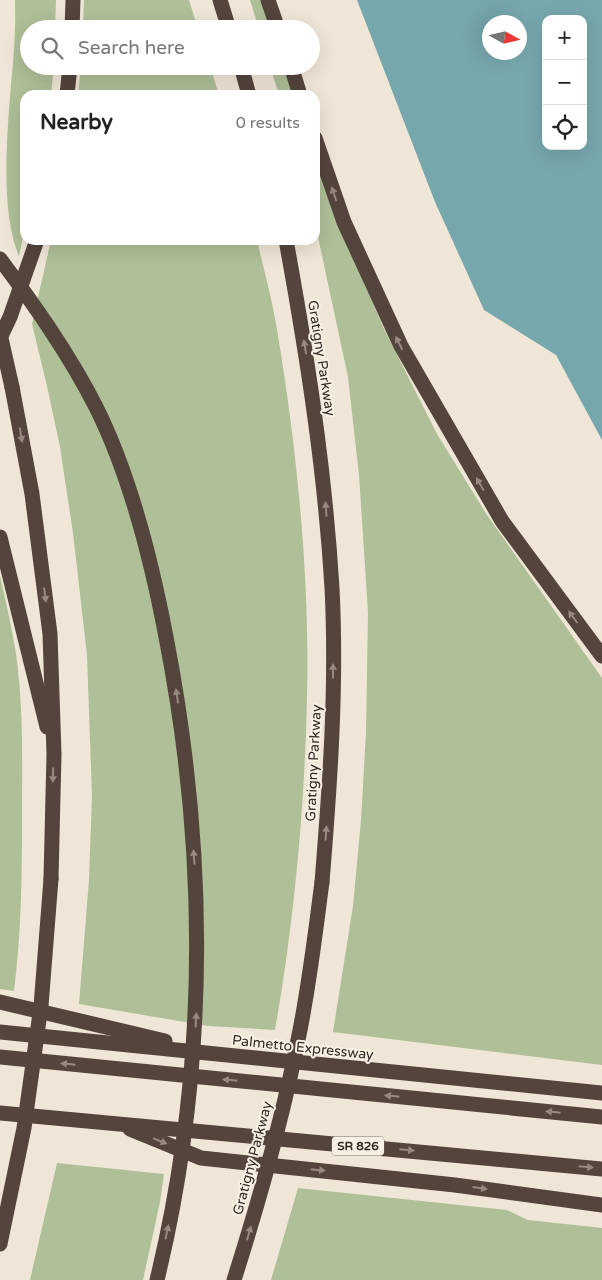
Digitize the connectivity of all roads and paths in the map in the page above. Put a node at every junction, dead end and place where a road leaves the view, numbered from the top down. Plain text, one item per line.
1 (73, 0) edge
2 (220, 0) edge
3 (268, 0) edge
4 (72, 20) edge
5 (226, 20) edge
6 (275, 20) edge
7 (69, 75) edge
8 (243, 75) edge
9 (294, 75) edge
10 (68, 90) edge
11 (248, 90) edge
12 (298, 90) edge
13 (320, 152) edge
14 (35, 245) edge
15 (287, 245) edge
16 (0, 259) edge
17 (0, 334) edge
18 (0, 338) edge
19 (0, 537) edge
20 (602, 656) edge
21 (54, 754) junction
22 (0, 1002) edge
23 (0, 1032) edge
24 (222, 1055) junction
25 (0, 1057) edge
26 (602, 1093) edge
27 (0, 1113) edge
28 (602, 1117) edge
29 (114, 1122) junction
30 (602, 1169) edge
31 (602, 1205) edge
32 (0, 1244) edge
33 (156, 1280) edge
34 (234, 1280) edge

1 - 4 highway
2 - 5 highway
3 - 6 highway
7 - 10 highway
8 - 11 highway
9 - 12 highway
20 -> 13 highway
14 - 18 highway
34 -> 15 highway, Gratigny Parkway, bridge
33 -> 16 highway, bridge
17 -> 21 highway, bridge
19 - 21 highway
21 -> 32 highway, bridge
22 - 24 highway
23 - 24 highway, Palmetto Expressway
24 - 26 highway, Palmetto Expressway
28 -> 25 highway
27 - 29 highway, SR 826
29 -> 30 highway, SR 826
29 -> 31 highway

